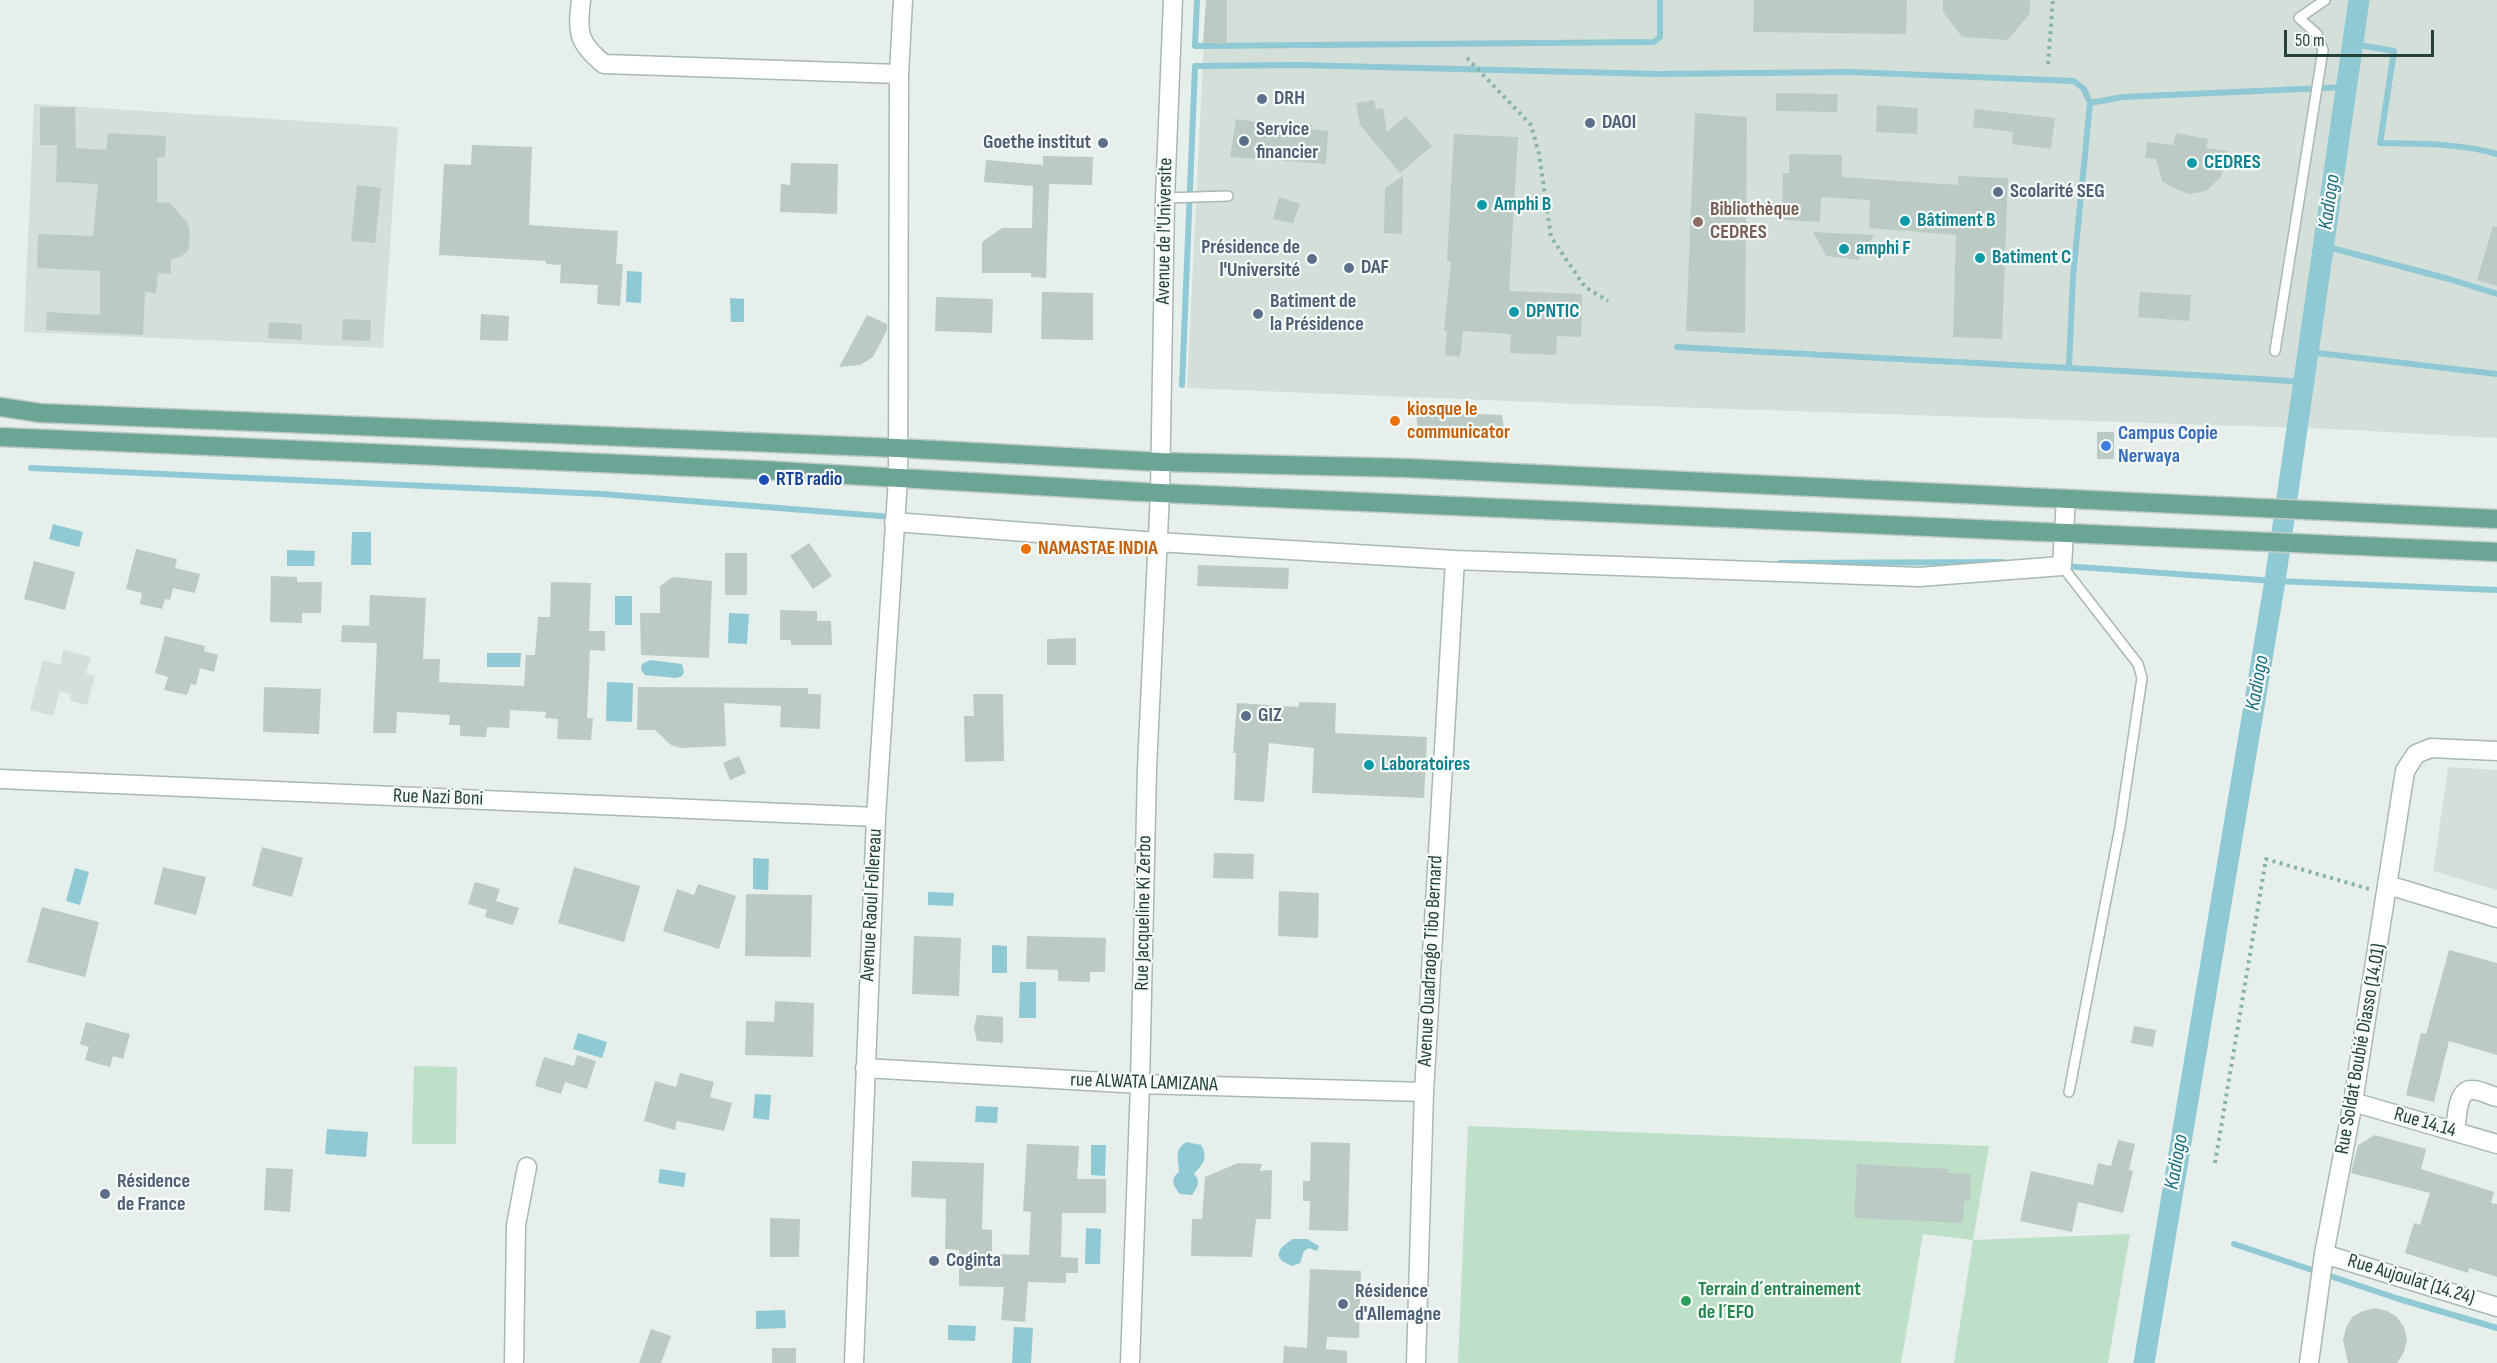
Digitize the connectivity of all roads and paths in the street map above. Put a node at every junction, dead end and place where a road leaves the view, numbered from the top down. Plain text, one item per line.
1 (581, 0) edge
2 (903, 0) edge
3 (1173, 0) edge
4 (2053, 0) edge
5 (2325, 0) edge
6 (1467, 58) dead end
7 (2049, 64) dead end
8 (899, 74) junction
9 (1228, 196) dead end
10 (1166, 198) junction
11 (1608, 301) dead end
12 (2275, 351) dead end
13 (0, 407) edge
14 (0, 437) edge
15 (897, 448) junction
16 (1161, 462) junction
17 (898, 478) junction
18 (1161, 493) junction
19 (2066, 499) junction
20 (2497, 519) edge
21 (894, 522) junction
22 (2063, 532) junction
23 (1157, 542) junction
24 (2497, 552) edge
25 (1455, 560) junction
26 (2062, 566) junction
27 (2497, 751) edge
28 (0, 779) edge
29 (876, 816) junction
30 (2388, 889) junction
31 (2497, 918) edge
32 (865, 1068) junction
33 (1140, 1084) junction
34 (1424, 1092) junction
35 (2068, 1092) dead end
36 (2497, 1097) edge
37 (2354, 1102) junction
38 (2455, 1132) junction
39 (2497, 1144) edge
40 (2215, 1164) dead end
41 (527, 1167) dead end
42 (2324, 1254) junction
43 (2497, 1307) edge
44 (514, 1363) edge
45 (854, 1363) edge
46 (1130, 1363) edge
47 (1416, 1363) edge
48 (2309, 1363) edge

1 - 8 street
2 - 8 street, Avenue Raoul Follereau
3 - 10 street, Avenue de l'Universite
4 - 7 path
5 - 12 lane
6 - 11 path
8 - 15 street, Avenue Raoul Follereau
9 - 10 lane
10 - 16 street, Avenue de l'Universite
13 - 15 main road
14 - 17 main road
15 - 16 main road
15 - 17 street, Avenue Raoul Follereau
16 - 18 street, Rue Jacqueline Ki Zerbo
16 - 19 main road
17 - 18 main road
17 - 21 street, Avenue Raoul Follereau
18 - 22 main road
18 - 23 street, Rue Jacqueline Ki Zerbo
19 - 20 main road
19 - 22 street
21 - 23 street
21 - 29 street, Avenue Raoul Follereau
22 - 24 main road
22 - 26 street
23 - 25 street
23 - 33 street, Rue Jacqueline Ki Zerbo
25 - 26 street
25 - 34 street, Avenue Ouadraogo Tibo Bernard
26 - 35 lane
27 - 30 street, Rue Soldat Boubié Diasso (14.01)
28 - 29 street, Rue Nazi Boni
29 - 32 street, Avenue Raoul Follereau
30 - 31 street
30 - 37 street, Rue Soldat Boubié Diasso (14.01)
30 - 40 path
32 - 33 street, rue ALWATA LAMIZANA
32 - 45 street, Avenue Raoul Follereau
33 - 34 street, rue ALWATA LAMIZANA
33 - 46 street, Rue Jacqueline Ki Zerbo
34 - 47 street, Avenue Ouadraogo Tibo Bernard
36 - 38 street
37 - 38 street, Rue 14.14
37 - 42 street, Rue Soldat Boubié Diasso (14.01)
38 - 39 street, Rue 14.14
41 - 44 street
42 - 43 street, Rue Aujoulat (14.24)
42 - 48 street, Rue Soldat Boubié Diasso (14.01)

